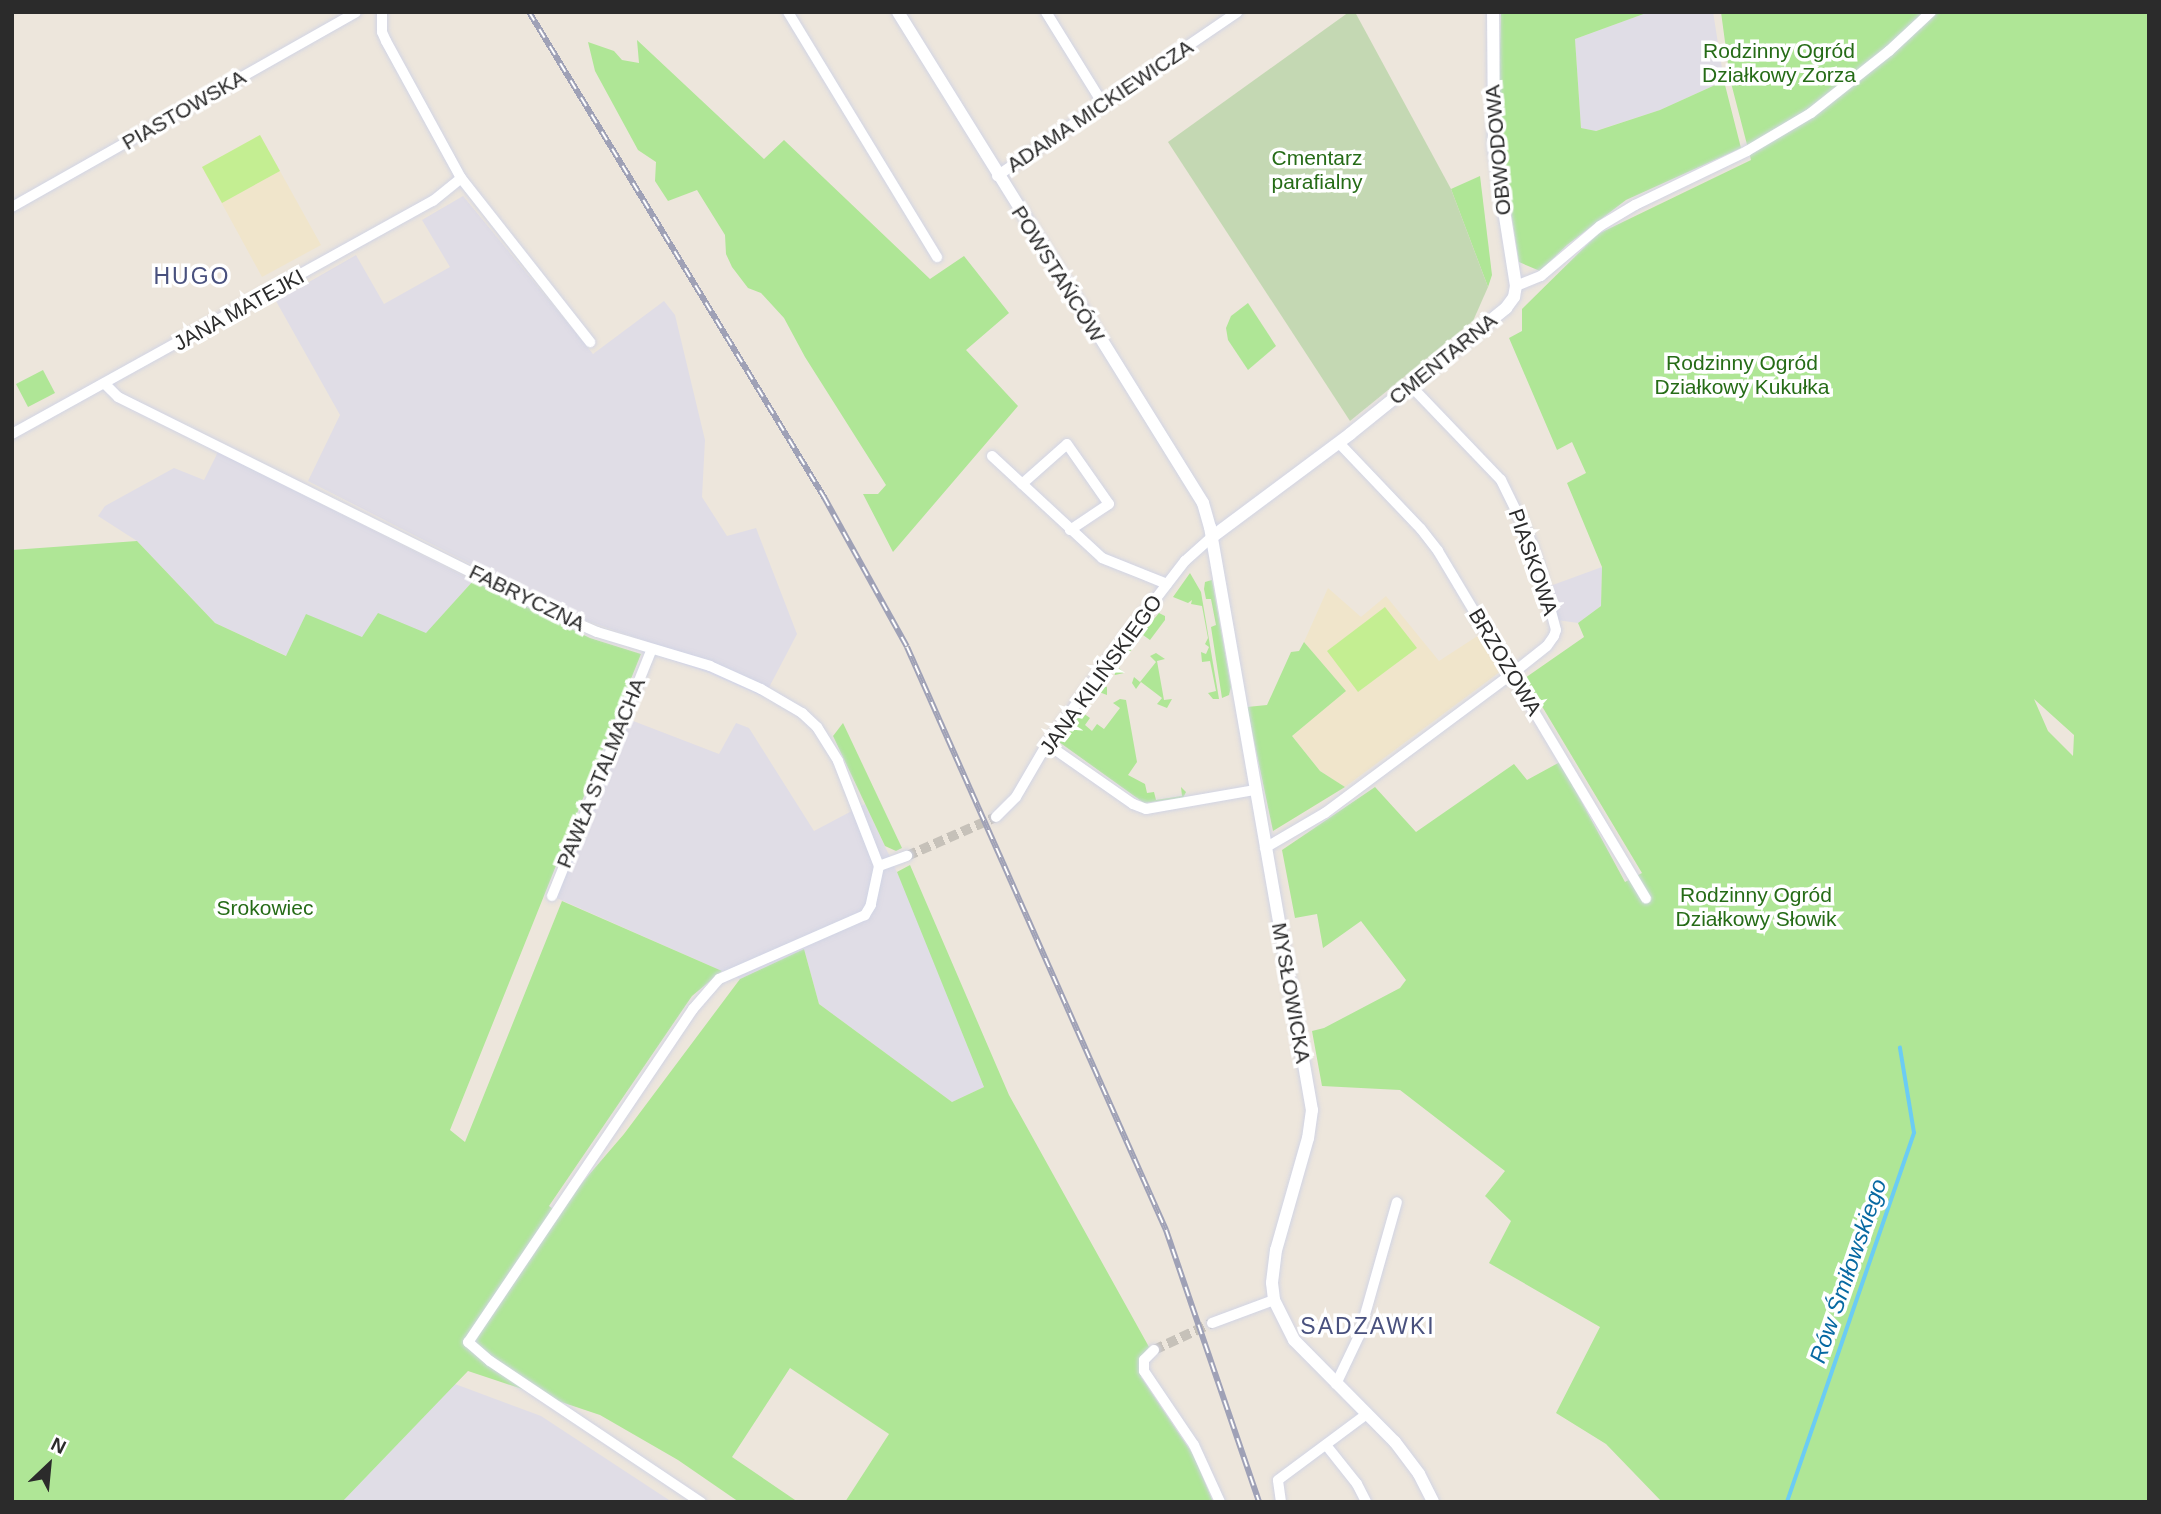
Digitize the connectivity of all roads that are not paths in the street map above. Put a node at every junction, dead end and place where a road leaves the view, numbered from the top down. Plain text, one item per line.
1 (356, 12) edge
2 (382, 12) edge
3 (788, 12) edge
4 (898, 12) edge
5 (1046, 12) edge
6 (1237, 12) edge
7 (1493, 12) edge
8 (1931, 12) edge
9 (1103, 104) junction
10 (997, 176) junction
11 (461, 178) junction
12 (12, 207) edge
13 (937, 257) dead end
14 (1516, 286) junction
15 (590, 342) dead end
16 (106, 384) junction
17 (1411, 386) junction
18 (12, 435) edge
19 (1339, 443) junction
20 (992, 456) dead end
21 (1022, 484) junction
22 (1070, 530) junction
23 (1212, 537) junction
24 (1167, 584) junction
25 (651, 651) junction
26 (1513, 673) junction
27 (1047, 744) junction
28 (1255, 790) junction
29 (996, 817) tunnel mouth
30 (1265, 848) junction
31 (907, 856) tunnel mouth
32 (879, 866) junction
33 (552, 896) dead end
34 (1646, 898) dead end
35 (1397, 1202) dead end
36 (1274, 1300) junction
37 (1212, 1323) tunnel mouth
38 (1154, 1350) dead end
39 (1336, 1384) junction
40 (1367, 1414) junction
41 (1326, 1445) junction
42 (701, 1502) edge
43 (1220, 1502) edge
44 (1281, 1502) edge
45 (1366, 1502) edge
46 (1433, 1502) edge

1 - 12 street, PIASTOWSKA
2 - 11 street
3 - 13 street
4 - 10 street, POWSTAŃCÓW
5 - 9 street
6 - 9 street, ADAMA MICKIEWICZA
7 - 14 street, OBWODOWA
8 - 14 street
9 - 10 street, ADAMA MICKIEWICZA
10 - 23 street, POWSTAŃCÓW
11 - 15 street
11 - 16 street, JANA MATEJKI
14 - 17 street, CMENTARNA
16 - 18 street, JANA MATEJKI
16 - 25 street, FABRYCZNA
17 - 19 street, CMENTARNA
17 - 26 street, PIASKOWA
19 - 23 street, CMENTARNA
19 - 26 street, BRZOZOWA
20 - 21 street
21 - 22 street
21 - 22 street
22 - 24 street
23 - 24 street, JANA KILIŃSKIEGO
23 - 28 street, MYSŁOWICKA
24 - 27 street, JANA KILIŃSKIEGO
25 - 32 street, FABRYCZNA
25 - 33 street, PAWŁA STALMACHA
26 - 30 street, PIASKOWA
26 - 34 street, BRZOZOWA
27 - 28 street
27 - 29 street, JANA KILIŃSKIEGO
28 - 30 street, MYSŁOWICKA
30 - 36 street, MYSŁOWICKA
31 - 32 street
32 - 42 street
35 - 39 street
36 - 37 street
36 - 39 street, MYSŁOWICKA
38 - 43 street
39 - 40 street, MYSŁOWICKA
40 - 41 street
40 - 46 street, MYSŁOWICKA
41 - 44 street
41 - 45 street

